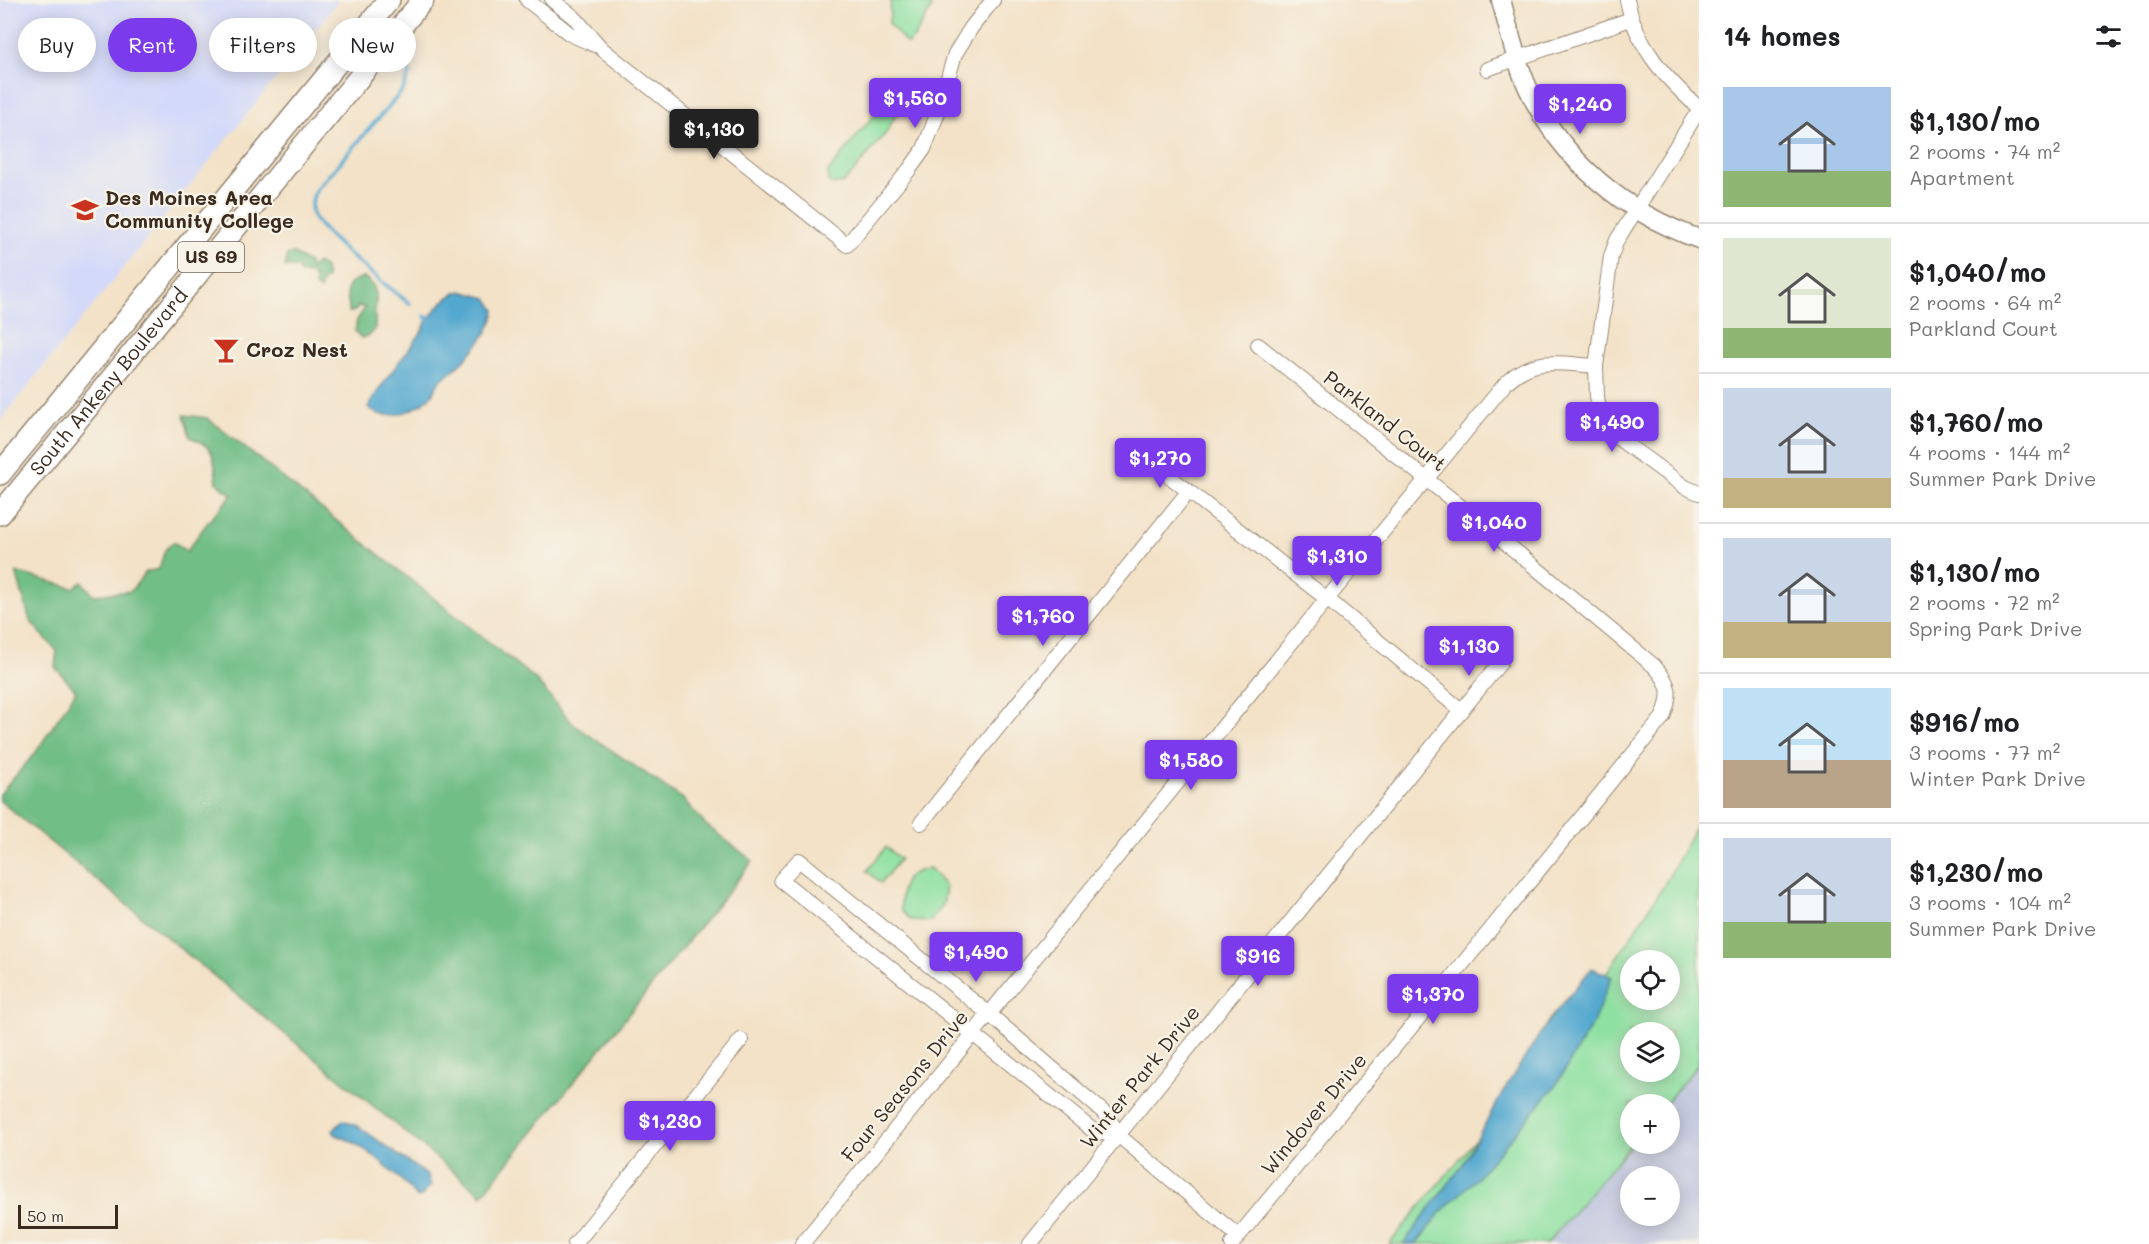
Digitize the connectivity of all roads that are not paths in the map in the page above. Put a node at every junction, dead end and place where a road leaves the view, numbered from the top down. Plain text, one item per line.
1 (389, 0) edge
2 (423, 0) edge
3 (527, 0) edge
4 (552, 0) edge
5 (993, 0) edge
6 (1501, 0) edge
7 (1627, 0) edge
8 (1631, 19) junction
9 (602, 49) junction
10 (1517, 57) junction
11 (1487, 69) dead end
12 (1699, 109) edge
13 (1636, 210) junction
14 (1699, 239) edge
15 (1258, 345) dead end
16 (92, 362) junction
17 (1596, 366) junction
18 (111, 379) junction
19 (1151, 462) dead end
20 (0, 474) edge
21 (1427, 479) junction
22 (1188, 492) junction
23 (1699, 493) edge
24 (0, 514) edge
25 (1327, 599) junction
26 (1500, 663) dead end
27 (1462, 711) junction
28 (1608, 784) joint
29 (921, 823) dead end
30 (989, 1014) junction
31 (974, 1034) junction
32 (741, 1040) dead end
33 (1118, 1135) junction
34 (1235, 1240) edge
35 (579, 1243) edge
36 (802, 1244) edge
37 (1030, 1244) edge

1 - 16 main road, South Ankeny Boulevard / US 69
2 - 18 main road, South Ankeny Boulevard / US 69
3 - 9 street
4 - 9 street
5 - 9 street
6 - 10 street
7 - 8 street
8 - 10 street
8 - 12 street
10 - 11 street
10 - 13 street
12 - 13 street
13 - 14 street
13 - 17 street
15 - 21 street, Parkland Court
16 - 18 main road
16 - 20 main road, South Ankeny Boulevard / US 69
17 - 21 street, Four Seasons Drive
17 - 23 street
18 - 24 main road, South Ankeny Boulevard / US 69
19 - 22 street
21 - 25 street, Four Seasons Drive
21 - 28 street, Parkland Court
22 - 25 street
22 - 29 street
25 - 27 street
25 - 30 street, Four Seasons Drive
26 - 27 street, Winter Park Drive
27 - 33 street, Winter Park Drive
28 - 34 street, Windover Drive
30 - 31 street, Four Seasons Drive
30 - 31 street
30 - 33 street
31 - 33 street
31 - 36 street, Four Seasons Drive
32 - 35 street
33 - 34 street
33 - 37 street, Winter Park Drive

